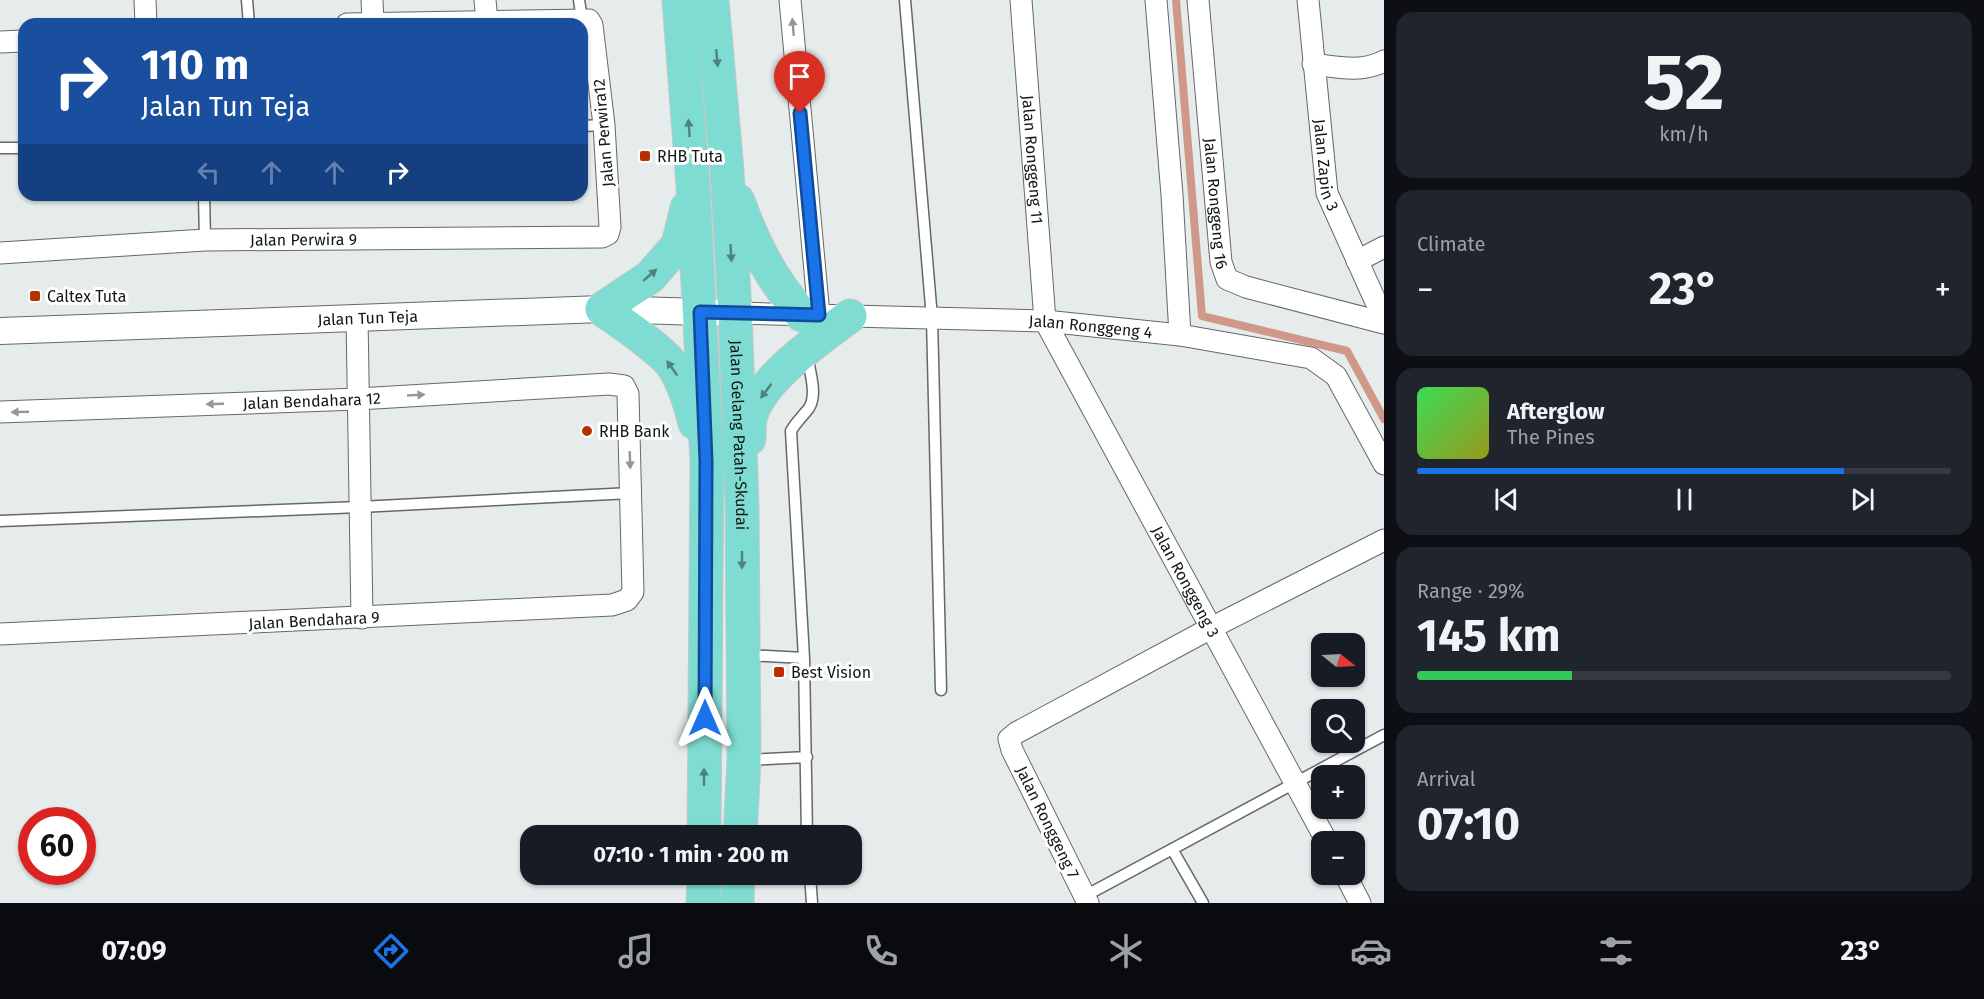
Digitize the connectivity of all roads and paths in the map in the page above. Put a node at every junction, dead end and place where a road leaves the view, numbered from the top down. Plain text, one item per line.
1 (145, 0) edge
2 (247, 0) edge
3 (372, 0) edge
4 (485, 0) edge
5 (679, 0) edge
6 (712, 0) edge
7 (790, 0) edge
8 (905, 0) edge
9 (1021, 0) edge
10 (1156, 0) edge
11 (1198, 0) edge
12 (1308, 0) edge
13 (581, 9) edge
14 (146, 18) edge
15 (248, 18) edge
16 (373, 18) edge
17 (487, 18) edge
18 (516, 18) edge
19 (588, 19) edge
20 (18, 41) edge
21 (0, 42) edge
22 (1384, 61) edge
23 (1313, 64) junction
24 (604, 125) junction
25 (588, 126) edge
26 (18, 147) edge
27 (0, 148) edge
28 (727, 171) junction
29 (693, 186) junction
30 (204, 201) edge
31 (608, 234) joint
32 (206, 240) junction
33 (1384, 247) edge
34 (0, 253) edge
35 (1357, 261) junction
36 (602, 309) junction
37 (700, 312) junction
38 (735, 313) junction
39 (824, 315) junction
40 (357, 317) junction
41 (932, 318) junction
42 (1045, 321) junction
43 (1384, 321) edge
44 (0, 331) edge
45 (1180, 335) junction
46 (806, 348) junction
47 (358, 399) junction
48 (0, 412) edge
49 (706, 461) junction
50 (1384, 464) edge
51 (632, 493) junction
52 (742, 505) junction
53 (360, 507) junction
54 (0, 521) edge
55 (1384, 540) edge
56 (362, 618) junction
57 (1211, 628) junction
58 (0, 634) edge
59 (743, 654) junction
60 (804, 658) junction
61 (941, 690) dead end
62 (1384, 735) edge
63 (807, 757) junction
64 (744, 760) junction
65 (1296, 783) junction
66 (704, 825) edge
67 (741, 825) edge
68 (807, 825) edge
69 (1321, 831) edge
70 (1172, 849) junction
71 (704, 885) edge
72 (737, 885) edge
73 (811, 885) edge
74 (1351, 885) edge
75 (1086, 900) edge
76 (703, 903) edge
77 (736, 903) edge
78 (812, 903) edge
79 (1203, 903) edge
80 (1360, 903) edge

1 - 14 street
2 - 15 lane
3 - 16 street
4 - 17 street
29 -> 5 main road, Jalan Gelang Patah-Skudai
6 -> 28 main road, Jalan Gelang Patah-Skudai
39 -> 7 street
8 - 41 lane
9 - 42 street, Jalan Ronggeng 11
10 - 45 street
11 - 43 street, Jalan Ronggeng 16
12 - 23 street, Jalan Zapin 3
13 - 18 street, Jalan Perwira12
19 - 24 street, Jalan Perwira12
20 - 21 street
22 - 23 street
23 - 35 street, Jalan Zapin 3
24 - 25 lane
24 - 31 street, Jalan Perwira12
26 - 27 lane
28 -> 38 main road, Jalan Gelang Patah-Skudai
28 - 39 main road
36 -> 29 main road
29 - 37 main road, Jalan Gelang Patah-Skudai
30 - 32 lane
31 - 32 street, Jalan Perwira 9
32 - 34 street, Jalan Perwira 9
33 - 35 street
35 - 43 street, Jalan Zapin 3
36 - 37 street, Jalan Tun Teja
36 - 40 street, Jalan Tun Teja
49 -> 36 main road
37 - 38 street, Jalan Tun Teja
37 - 49 main road, Jalan Gelang Patah-Skudai
38 - 39 street, Jalan Ronggeng 4
38 - 52 main road, Jalan Gelang Patah-Skudai
39 - 41 street, Jalan Ronggeng 4
39 - 46 main road
40 - 44 street, Jalan Tun Teja
40 - 47 street
41 - 42 street, Jalan Ronggeng 4
41 - 61 lane
42 - 45 street, Jalan Ronggeng 4
42 - 57 street, Jalan Ronggeng 3
45 - 50 street, Jalan Ronggeng 4
46 -> 52 main road
46 - 60 lane
47 -> 48 street, Jalan Bendahara 12
47 -> 51 street, Jalan Bendahara 12
47 - 53 street
66 -> 49 main road, Jalan Gelang Patah-Skudai
51 - 53 lane
51 - 56 street, Jalan Bendahara 9
52 -> 59 main road, Jalan Gelang Patah-Skudai
53 - 54 lane
53 - 56 street
55 - 57 street
56 - 58 street, Jalan Bendahara 9
57 - 65 street, Jalan Ronggeng 3
57 - 75 street, Jalan Ronggeng 7
59 - 60 lane
59 - 64 main road, Jalan Gelang Patah-Skudai
60 - 63 lane
62 - 65 lane
63 - 64 lane
63 - 68 lane
64 - 67 main road, Jalan Gelang Patah-Skudai
65 - 69 street, Jalan Ronggeng 3
65 - 70 lane
70 - 75 lane
70 - 79 lane
71 - 76 main road
72 - 77 main road
73 - 78 lane
74 - 80 street

